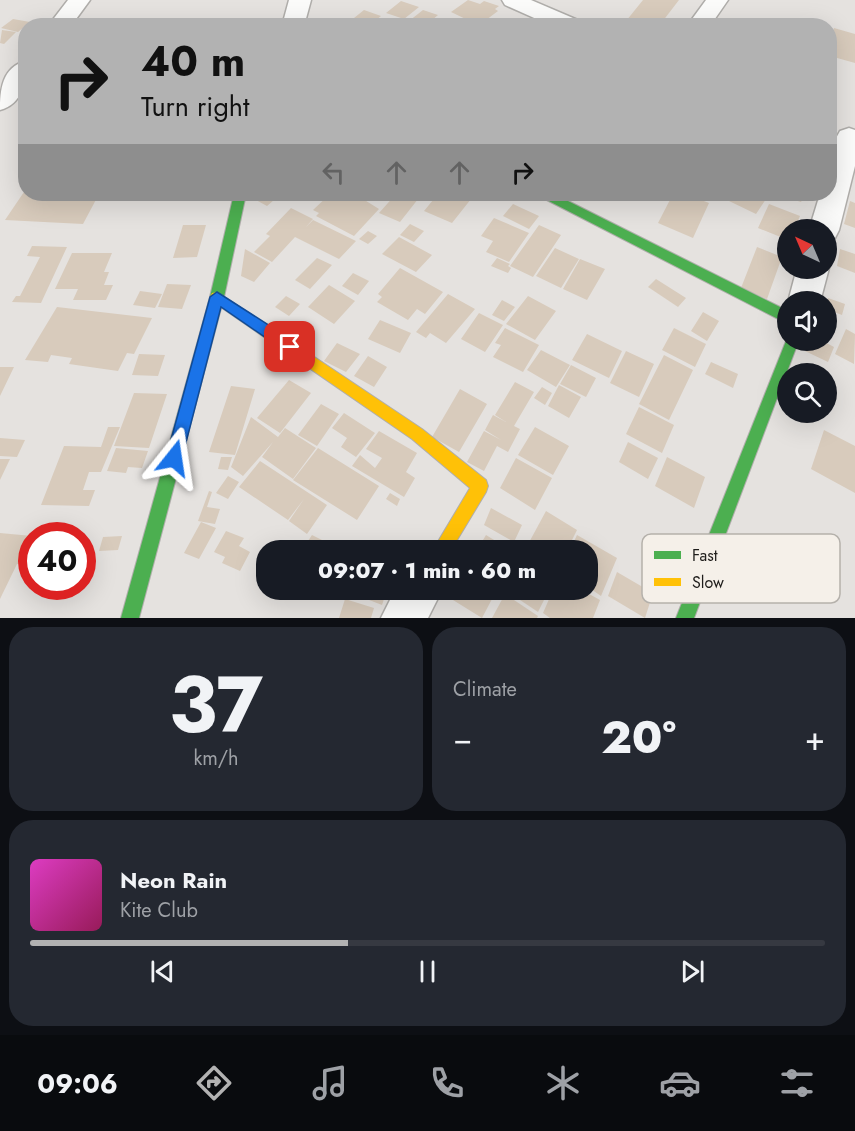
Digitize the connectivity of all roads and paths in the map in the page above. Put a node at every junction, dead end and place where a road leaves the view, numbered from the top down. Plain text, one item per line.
1 (79, 0) edge
2 (300, 0) edge
3 (513, 0) edge
4 (717, 0) edge
5 (65, 18) edge
6 (294, 18) edge
7 (554, 18) edge
8 (704, 18) edge
9 (18, 78) edge
10 (1, 99) edge
11 (844, 135) edge
12 (837, 168) edge
13 (238, 201) edge
14 (559, 201) edge
15 (830, 201) edge
16 (826, 219) edge
17 (217, 297) junction
18 (777, 312) edge
19 (788, 351) edge
20 (717, 534) edge
21 (448, 540) edge
22 (414, 600) edge
23 (691, 603) edge
24 (130, 618) edge
25 (403, 618) edge
26 (685, 618) edge

1 - 5 street
2 - 6 street
3 - 7 street
4 - 8 street
9 - 10 street
11 - 12 street
13 - 17 street
14 - 18 street
15 - 16 street
17 - 21 street
17 - 24 street
19 - 20 street
22 - 25 street
23 - 26 street

